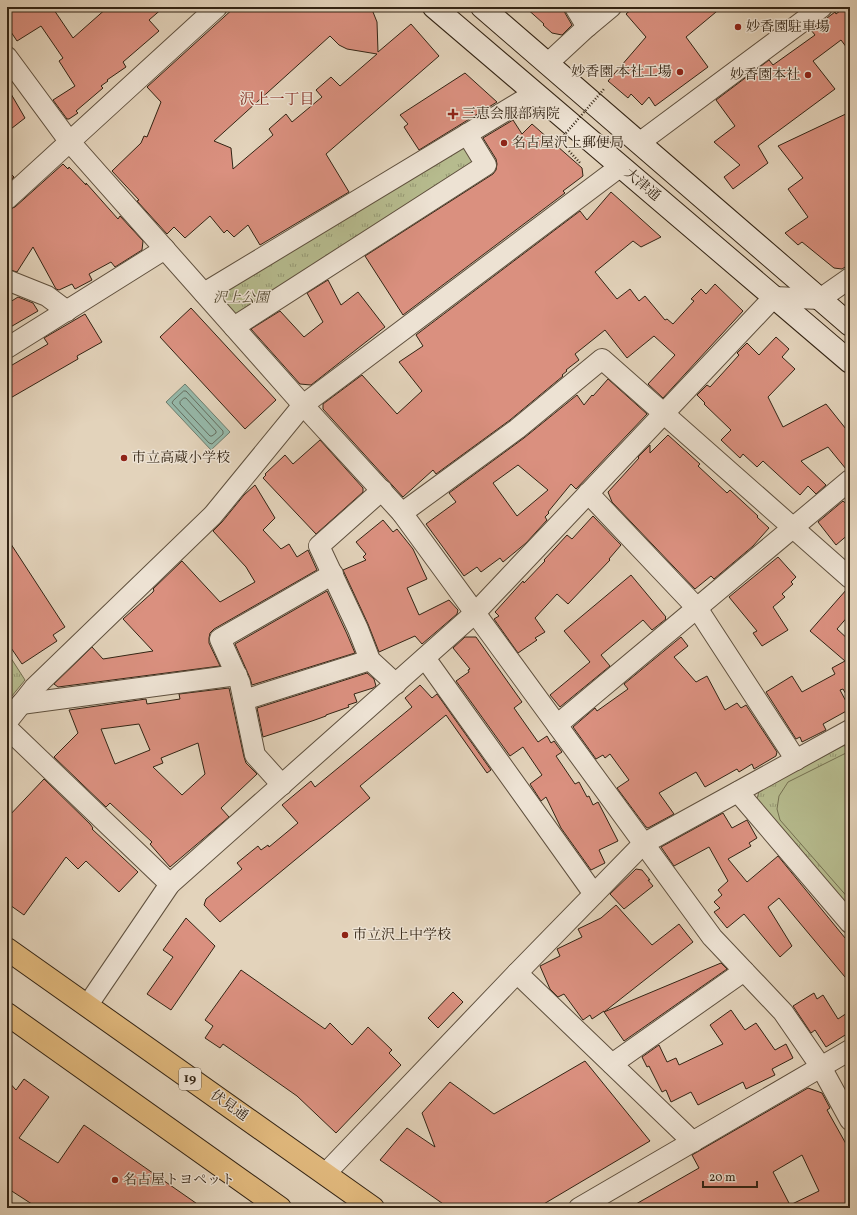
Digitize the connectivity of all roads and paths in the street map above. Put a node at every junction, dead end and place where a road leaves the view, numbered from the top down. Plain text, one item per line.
1 (434, 7) edge
2 (482, 7) edge
3 (575, 7) edge
4 (611, 7) edge
5 (822, 7) edge
6 (204, 11) edge
7 (587, 27) junction
8 (7, 58) edge
9 (548, 64) junction
10 (604, 89) dead end
11 (535, 93) junction
12 (467, 134) junction
13 (560, 140) dead end
14 (69, 141) junction
15 (639, 143) junction
16 (621, 166) junction
17 (7, 199) edge
18 (165, 250) junction
19 (850, 278) edge
20 (7, 280) edge
21 (204, 293) junction
22 (774, 297) junction
23 (820, 299) junction
24 (68, 311) junction
25 (850, 325) edge
26 (234, 327) junction
27 (7, 348) edge
28 (850, 362) edge
29 (303, 405) junction
30 (664, 413) junction
31 (850, 480) edge
32 (382, 490) junction
33 (588, 494) junction
34 (402, 513) junction
35 (793, 527) junction
36 (333, 574) junction
37 (850, 578) edge
38 (697, 608) junction
39 (475, 613) junction
40 (425, 658) junction
41 (370, 660) junction
42 (237, 675) junction
43 (396, 684) junction
44 (244, 700) junction
45 (21, 704) junction
46 (7, 722) edge
47 (557, 725) junction
48 (7, 728) edge
49 (850, 730) edge
50 (796, 760) junction
51 (282, 785) junction
52 (738, 792) junction
53 (643, 844) junction
54 (170, 884) junction
55 (594, 894) junction
56 (850, 923) edge
57 (7, 950) edge
58 (744, 972) junction
59 (517, 973) junction
60 (86, 1006) junction
61 (7, 1014) edge
62 (850, 1050) edge
63 (612, 1064) junction
64 (821, 1067) junction
65 (850, 1120) edge
66 (693, 1142) junction
67 (326, 1174) junction
68 (280, 1208) edge
69 (373, 1208) edge
70 (579, 1208) edge

1 - 11 street, 大津通
2 - 9 street
3 - 7 street
4 - 7 street
5 - 15 street
6 - 14 street
7 - 9 street
8 - 14 street
9 - 15 street
10 - 13 path, bridge
11 - 12 street
11 - 16 street, 大津通
12 - 21 street
12 - 26 street
14 - 17 street
14 - 18 street
15 - 23 street
16 - 22 street, 大津通
16 - 29 street
18 - 21 street
18 - 24 street
19 - 23 street
20 - 24 street
21 - 26 street
22 - 23 street
22 - 28 street, 大津通
22 - 30 street
23 - 25 street
24 - 27 street
26 - 29 street
29 - 32 street
29 - 45 street
30 - 33 street
30 - 34 street
30 - 35 street
31 - 35 street
32 - 34 street
32 - 36 street
33 - 38 street
33 - 39 street
34 - 39 street
35 - 37 street
35 - 38 street
36 - 41 street
36 - 42 street
38 - 47 street
38 - 50 street
39 - 40 street
39 - 47 street
40 - 43 street
40 - 55 street
41 - 43 street
41 - 44 street
42 - 44 street
42 - 45 street
43 - 51 street
44 - 51 street
45 - 46 street
47 - 53 street
48 - 54 street
49 - 50 street
50 - 52 street
51 - 54 street
52 - 53 street
52 - 56 street
53 - 55 street
53 - 58 street
54 - 60 street
55 - 59 street
57 - 60 highway, 伏見通 / 19
58 - 63 street
58 - 64 street
59 - 63 street
59 - 67 street
60 - 67 highway, 伏見通 / 19
61 - 68 highway
62 - 64 street
63 - 66 street
64 - 65 street
64 - 66 street
66 - 70 street
67 - 69 highway, 伏見通 / 19

